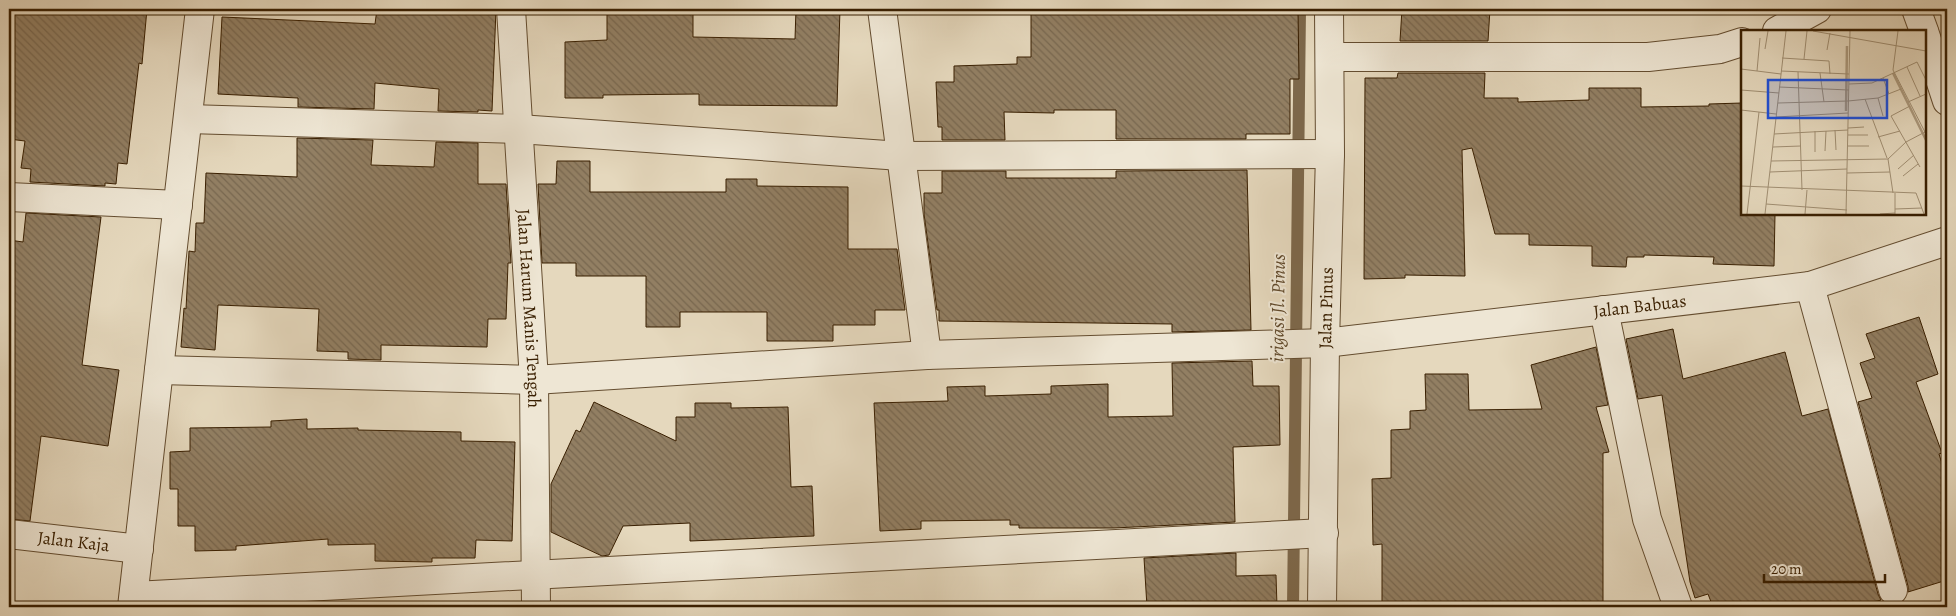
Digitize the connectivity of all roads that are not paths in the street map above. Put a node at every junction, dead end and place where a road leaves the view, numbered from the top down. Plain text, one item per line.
1 (200, 9) edge
2 (511, 9) edge
3 (882, 9) edge
4 (1329, 9) edge
5 (1818, 9) edge
6 (1916, 9) edge
7 (1779, 30) edge
8 (1923, 30) edge
9 (1926, 38) edge
10 (1741, 42) edge
11 (1330, 58) junction
12 (1947, 101) edge
13 (188, 119) junction
14 (519, 129) junction
15 (1330, 154) junction
16 (901, 156) junction
17 (9, 197) edge
18 (178, 206) junction
19 (1947, 241) edge
20 (1810, 286) junction
21 (1604, 310) junction
22 (1325, 343) junction
23 (927, 355) junction
24 (159, 370) junction
25 (534, 380) junction
26 (1324, 533) junction
27 (9, 534) edge
28 (139, 549) junction
29 (534, 575) junction
30 (1893, 590) dead end
31 (133, 602) edge
32 (536, 607) edge
33 (1322, 607) edge
34 (1678, 607) edge

1 - 13 street
2 - 14 street, Jalan Harum Manis Tengah
3 - 16 street
4 - 11 street, Jalan Pinus
5 - 7 street
6 - 8 street
9 - 12 street
10 - 11 street
11 - 15 street, Jalan Pinus
13 - 14 street
13 - 18 street
14 - 16 street
14 - 25 street, Jalan Harum Manis Tengah
15 - 16 street
15 - 22 street, Jalan Pinus
16 - 23 street
17 - 18 street
18 - 24 street
19 - 20 street, Jalan Babuas
20 - 21 street, Jalan Babuas
20 - 30 street
21 - 22 street, Jalan Babuas
21 - 34 street
22 - 23 street, Jalan Babuas
22 - 26 street, Jalan Pinus
23 - 25 street, Jalan Babuas
24 - 25 street, Jalan Babuas
24 - 28 street
25 - 29 street, Jalan Harum Manis Tengah
26 - 29 street
26 - 33 street, Jalan Pinus
27 - 28 street, Jalan Kaja
28 - 31 street
29 - 31 street
29 - 32 street, Jalan Harum Manis Tengah

